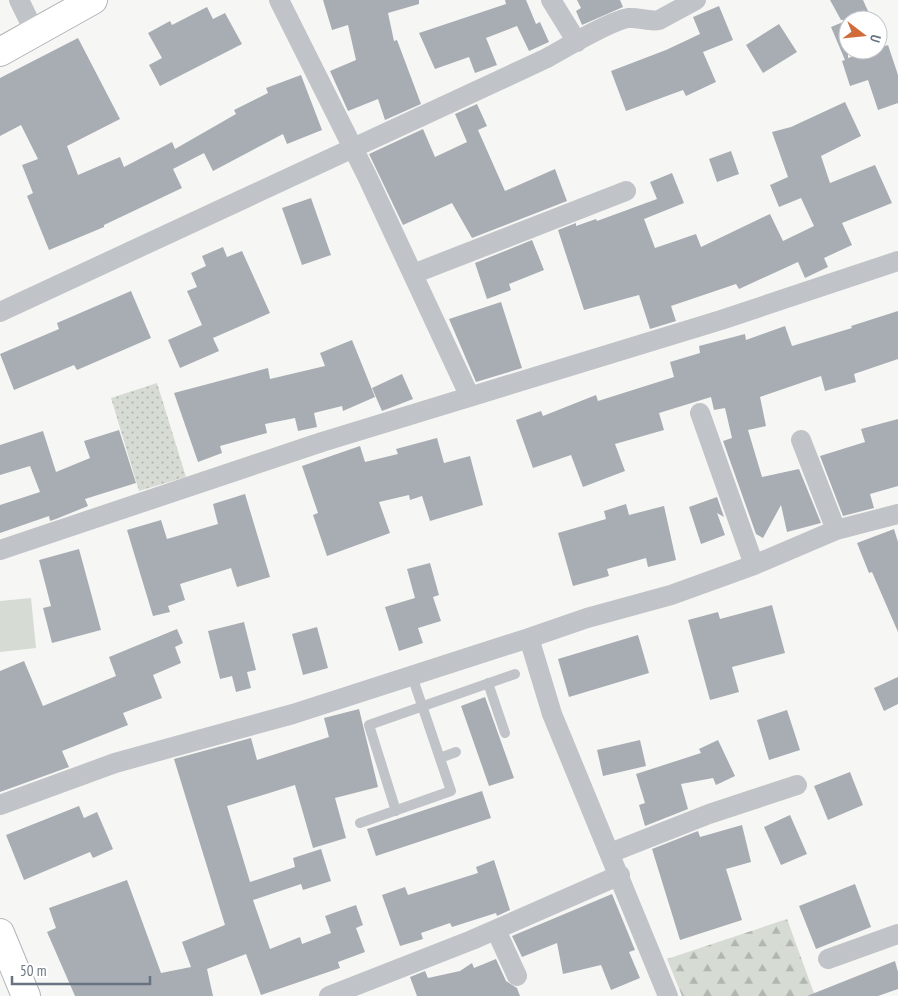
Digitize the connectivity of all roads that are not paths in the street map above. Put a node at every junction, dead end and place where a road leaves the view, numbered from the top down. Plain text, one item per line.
1 (19, 0) edge
2 (93, 0) edge
3 (279, 0) edge
4 (551, 0) edge
5 (696, 0) edge
6 (35, 33) junction
7 (577, 42) junction
8 (0, 52) edge
9 (352, 147) junction
10 (626, 191) dead end
11 (898, 261) edge
12 (413, 274) junction
13 (0, 312) edge
14 (470, 397) junction
15 (700, 413) dead end
16 (801, 440) dead end
17 (898, 514) edge
18 (836, 530) junction
19 (0, 550) edge
20 (754, 565) junction
21 (529, 638) junction
22 (515, 674) dead end
23 (412, 676) junction
24 (488, 683) junction
25 (422, 706) junction
26 (505, 732) dead end
27 (456, 752) dead end
28 (440, 758) junction
29 (797, 785) dead end
30 (0, 805) edge
31 (396, 811) junction
32 (360, 823) dead end
33 (610, 853) junction
34 (620, 875) junction
35 (496, 930) junction
36 (0, 933) edge
37 (898, 934) edge
38 (828, 959) dead end
39 (517, 976) dead end
40 (26, 996) edge
41 (329, 996) edge
42 (668, 996) edge

1 - 6 street
2 - 6 street
3 - 9 street
4 - 7 street
5 - 7 street
6 - 8 street
7 - 9 street
9 - 12 street
9 - 13 street
10 - 12 street
11 - 14 street
12 - 14 street
14 - 19 street
15 - 20 street
16 - 18 street
17 - 18 street
18 - 20 street
20 - 21 street
21 - 23 street
21 - 33 street
22 - 24 lane
23 - 25 lane
23 - 30 street
24 - 25 lane
24 - 26 lane
25 - 28 lane
25 - 31 lane
27 - 28 lane
28 - 31 lane
29 - 33 street
31 - 32 lane
33 - 34 street
34 - 35 street
34 - 42 street
35 - 39 street
35 - 41 street
36 - 40 street
37 - 38 street

